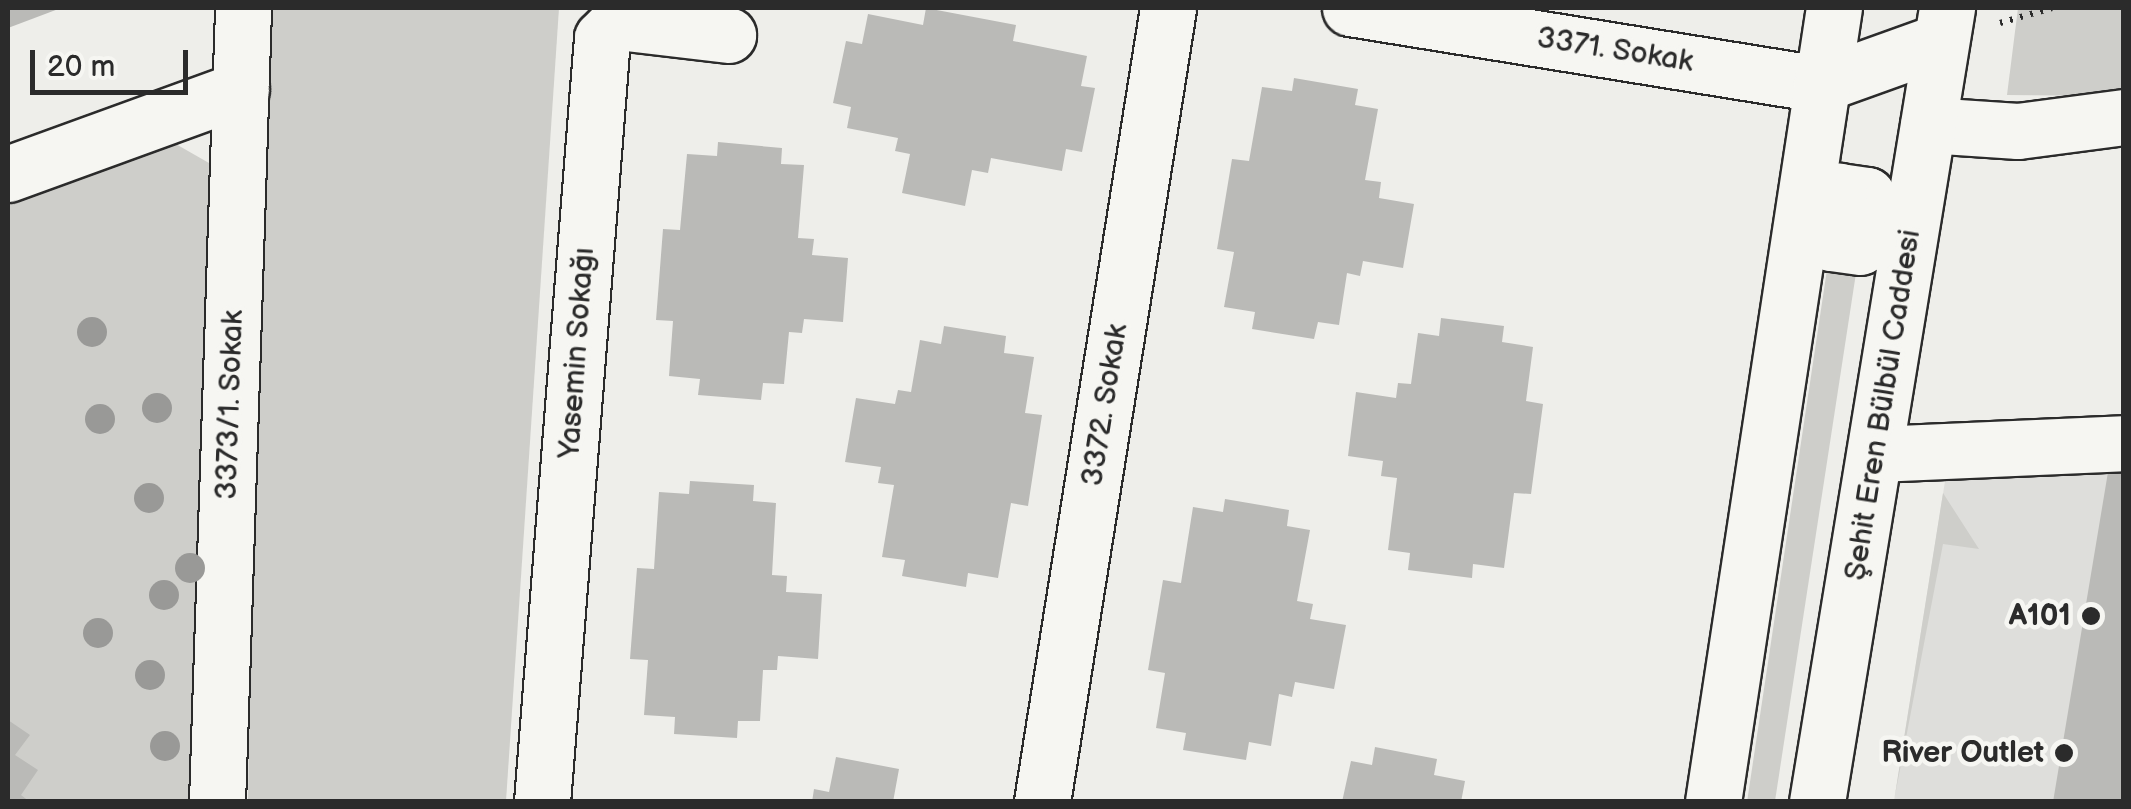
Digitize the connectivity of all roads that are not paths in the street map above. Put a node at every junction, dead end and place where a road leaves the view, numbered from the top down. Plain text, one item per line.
1 (243, 8) edge
2 (1168, 8) edge
3 (1834, 8) edge
4 (1384, 10) edge
5 (1944, 24) edge
6 (1648, 30) edge
7 (728, 34) dead end
8 (1821, 84) junction
9 (240, 89) junction
10 (2124, 117) edge
11 (1928, 125) junction
12 (8, 174) edge
13 (2124, 444) edge
14 (1874, 454) junction
15 (216, 802) edge
16 (542, 802) edge
17 (1042, 802) edge
18 (1713, 802) edge
19 (1817, 802) edge

1 - 9 street, 3373/1. Sokak
2 - 17 street, 3372. Sokak
3 - 8 street
4 - 6 street, 3371. Sokak
5 - 8 street
5 - 11 street, Şehit Eren Bülbül Caddesi
6 - 8 street, 3371. Sokak
7 - 16 street, Yasemin Sokağı
8 - 18 street
9 - 12 street
9 - 15 street, 3373/1. Sokak
10 - 11 street
11 - 14 street, Şehit Eren Bülbül Caddesi
13 - 14 street
14 - 19 street, Şehit Eren Bülbül Caddesi

